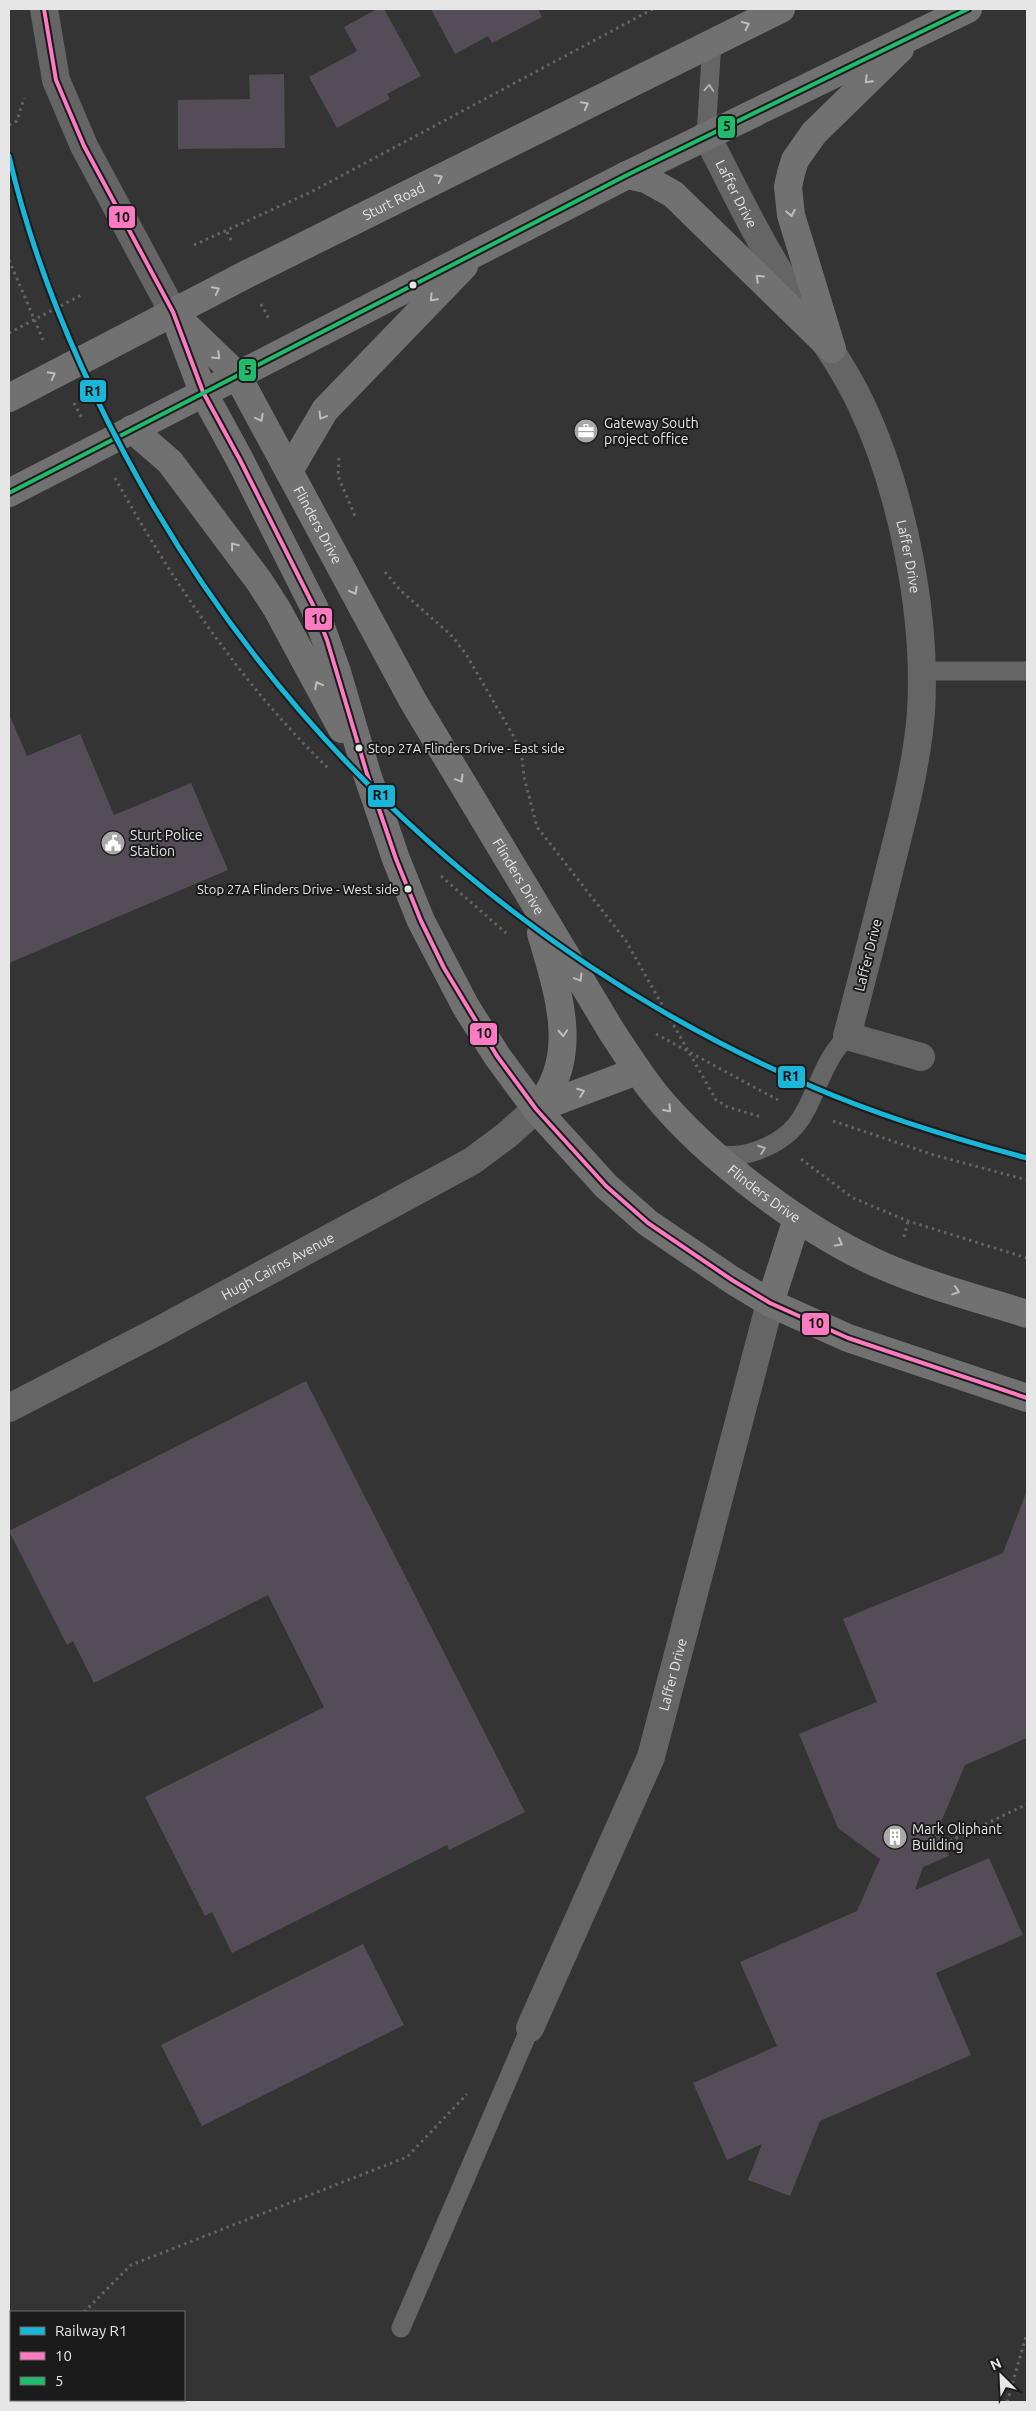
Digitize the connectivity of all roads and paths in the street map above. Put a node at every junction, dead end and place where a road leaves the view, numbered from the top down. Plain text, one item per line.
1 (44, 9) edge
2 (653, 9) edge
3 (781, 9) edge
4 (968, 9) edge
5 (915, 34) junction
6 (712, 42) junction
7 (706, 135) junction
8 (626, 175) junction
9 (194, 245) dead end
10 (479, 250) junction
11 (83, 294) dead end
12 (173, 312) junction
13 (9, 333) edge
14 (832, 349) junction
15 (237, 375) junction
16 (203, 392) junction
17 (9, 398) edge
18 (132, 429) junction
19 (339, 457) dead end
20 (289, 471) junction
21 (9, 493) edge
22 (358, 522) dead end
23 (382, 567) dead end
24 (921, 671) junction
25 (1027, 671) edge
26 (367, 774) junction
27 (532, 900) junction
28 (847, 1036) junction
29 (921, 1058) dead end
30 (637, 1071) junction
31 (536, 1109) junction
32 (782, 1138) junction
33 (714, 1154) junction
34 (797, 1218) junction
35 (1027, 1258) edge
36 (770, 1303) junction
37 (1027, 1314) edge
38 (1027, 1398) edge
39 (9, 1408) edge
40 (1027, 1804) edge
41 (944, 1844) dead end
42 (530, 2028) joint
43 (473, 2088) dead end
44 (85, 2311) edge
45 (401, 2328) dead end
46 (1027, 2334) edge
47 (1007, 2402) edge

1 - 12 street
2 - 9 path
6 -> 3 street, Sturt Road
4 - 5 street
5 - 7 street
5 -> 14 street
7 -> 6 lane
12 -> 6 street, Sturt Road
7 - 8 street
7 - 14 street, Laffer Drive
8 - 10 street
14 -> 8 street
10 - 15 street
10 -> 20 street
11 - 13 path
12 -> 15 street, Flinders Drive
12 - 16 street
17 -> 12 street, Sturt Road
14 - 24 street, Laffer Drive
15 - 16 street
15 -> 20 street, Flinders Drive
16 - 18 street
16 - 26 street
18 - 21 street
26 -> 18 street
19 - 22 path
20 -> 27 street, Flinders Drive
23 - 32 path
24 - 25 lane
24 - 28 street, Laffer Drive
26 - 31 street
27 -> 30 street, Flinders Drive
27 -> 31 street
28 - 29 street
28 - 32 lane
31 -> 30 street
30 -> 33 street, Flinders Drive
31 - 36 street
31 - 39 street, Hugh Cairns Avenue
33 -> 32 lane
32 - 35 path
33 - 34 street, Flinders Drive
34 - 36 street
34 -> 37 street, Flinders Drive
36 - 38 street
36 - 42 street, Laffer Drive
40 - 41 path
42 - 45 lane
43 - 44 path
46 - 47 path

